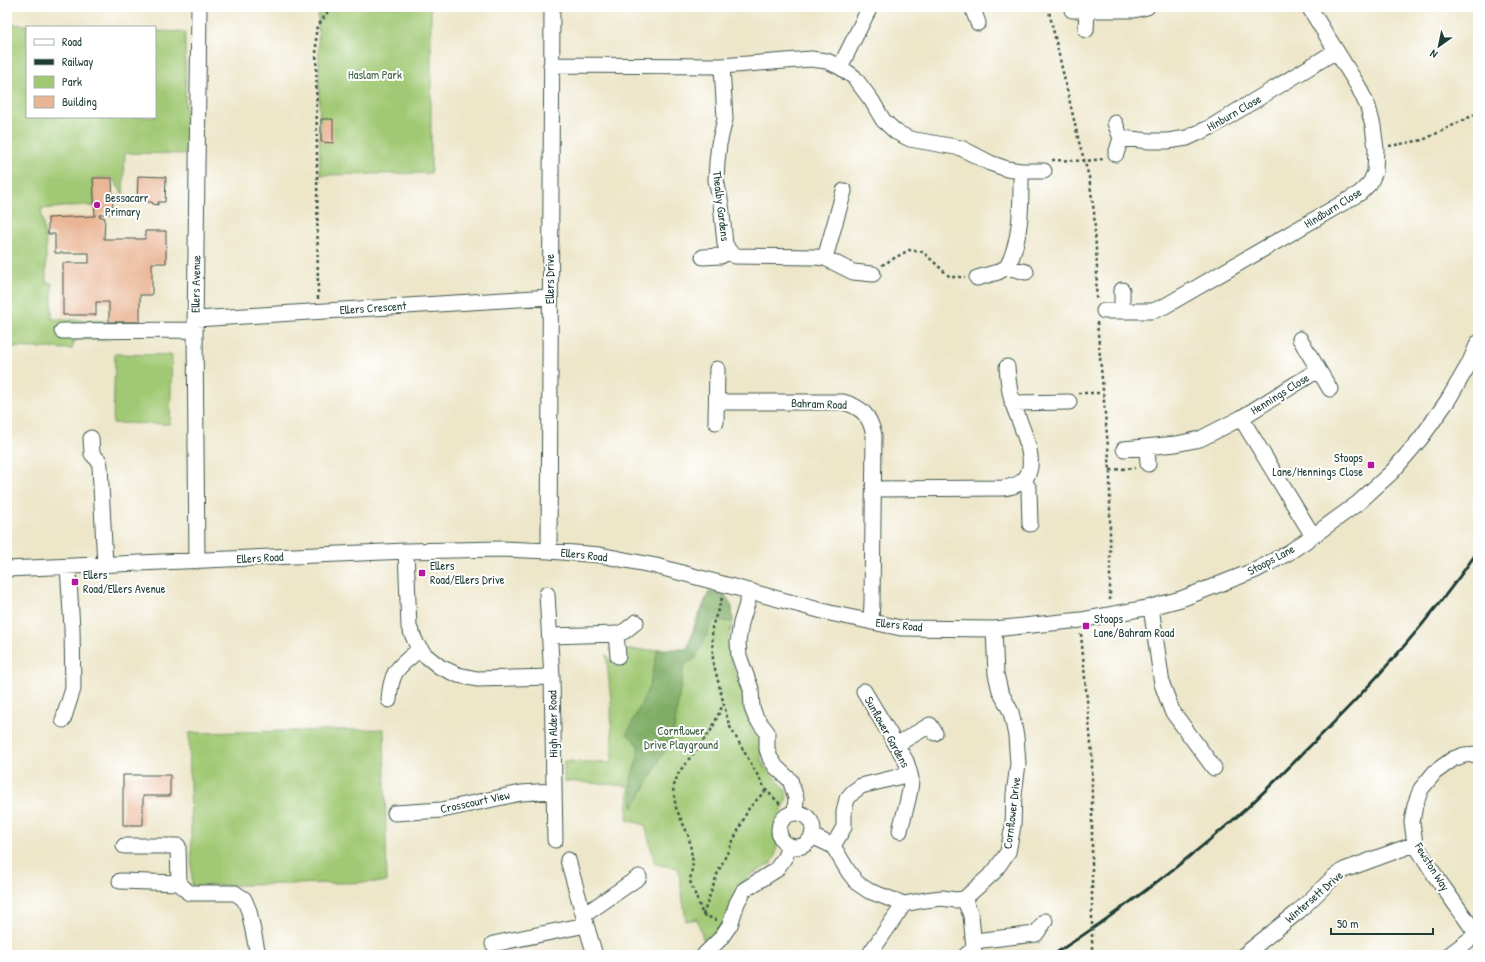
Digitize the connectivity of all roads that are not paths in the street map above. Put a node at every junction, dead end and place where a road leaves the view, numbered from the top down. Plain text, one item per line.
1 (199, 7) edge
2 (552, 7) edge
3 (870, 7) edge
4 (972, 7) edge
5 (1147, 7) edge
6 (1309, 7) edge
7 (1072, 10) dead end
8 (1087, 10) junction
9 (978, 23) dead end
10 (1086, 30) dead end
11 (1336, 51) junction
12 (551, 65) junction
13 (722, 66) junction
14 (840, 67) junction
15 (1115, 123) dead end
16 (1121, 138) junction
17 (1116, 154) road end
18 (1044, 170) road end
19 (1021, 171) junction
20 (844, 191) dead end
21 (729, 251) junction
22 (703, 257) dead end
23 (825, 258) junction
24 (1007, 267) junction
25 (1026, 272) dead end
26 (873, 274) road end
27 (977, 278) road end
28 (1122, 290) dead end
29 (550, 297) junction
30 (1104, 311) dead end
31 (1122, 311) junction
32 (195, 325) junction
33 (62, 331) dead end
34 (1300, 339) dead end
35 (1478, 343) edge
36 (1007, 368) dead end
37 (717, 369) dead end
38 (1318, 370) junction
39 (1330, 389) dead end
40 (716, 402) junction
41 (1069, 402) road end
42 (1012, 403) junction
43 (1241, 418) junction
44 (716, 422) dead end
45 (91, 438) dead end
46 (1147, 447) junction
47 (1124, 449) dead end
48 (1148, 464) road end
49 (1024, 481) junction
50 (874, 489) junction
51 (1030, 524) dead end
52 (1313, 536) junction
53 (406, 551) junction
54 (549, 552) junction
55 (197, 561) junction
56 (105, 565) junction
57 (68, 567) junction
58 (7, 569) edge
59 (751, 592) junction
60 (547, 594) dead end
61 (1151, 607) junction
62 (636, 622) dead end
63 (871, 622) junction
64 (994, 629) junction
65 (616, 634) junction
66 (550, 636) junction
67 (420, 649) junction
68 (618, 656) dead end
69 (552, 678) junction
70 (864, 691) dead end
71 (389, 700) dead end
72 (63, 720) dead end
73 (935, 733) dead end
74 (896, 745) junction
75 (1478, 754) edge
76 (1214, 768) dead end
77 (910, 774) junction
78 (554, 791) junction
79 (395, 813) dead end
80 (792, 813) junction
81 (900, 831) dead end
82 (812, 836) junction
83 (555, 840) dead end
84 (1415, 844) junction
85 (789, 845) junction
86 (124, 846) dead end
87 (833, 846) junction
88 (568, 860) dead end
89 (639, 877) dead end
90 (120, 881) dead end
91 (179, 883) junction
92 (964, 899) junction
93 (904, 904) junction
94 (585, 920) junction
95 (1045, 921) dead end
96 (1478, 935) edge
97 (974, 941) junction
98 (493, 944) dead end
99 (258, 955) edge
100 (595, 955) edge
101 (704, 955) edge
102 (870, 955) edge
103 (966, 955) edge
104 (1244, 955) edge
105 (1449, 955) edge

1 - 32 street, Ellers Avenue
2 - 12 street, Ellers Drive
3 - 14 street
4 - 9 street
5 - 8 street
6 - 11 street, Hindburn Close
7 - 8 street
8 - 10 street
11 - 16 street, Hinburn Close
11 - 31 street, Hindburn Close
12 - 13 street
12 - 29 street, Ellers Drive
13 - 14 street
13 - 21 street, Thealby Gardens
14 - 19 street
15 - 16 street
16 - 17 street
18 - 19 street
19 - 24 street
20 - 23 street
21 - 22 street, Thealby Gardens
21 - 23 street, Thealby Gardens
23 - 26 street, Thealby Gardens
24 - 25 street
24 - 27 street
28 - 31 street
29 - 32 street, Ellers Crescent
29 - 54 street, Ellers Drive
30 - 31 street, Hindburn Close
32 - 33 street, Ellers Crescent
32 - 55 street, Ellers Avenue
34 - 38 street, Hennings Close
35 - 52 street, Stoops Lane
36 - 42 street
37 - 40 street
38 - 39 street, Hennings Close
38 - 43 street, Hennings Close
40 - 44 street
40 - 50 street, Bahram Road
41 - 42 street
42 - 49 street
43 - 46 street, Hennings Close
43 - 52 street, Hennings Close
45 - 56 street
46 - 47 street, Hennings Close
46 - 48 street
49 - 50 street
49 - 51 street
50 - 63 street, Bahram Road
52 - 61 street, Stoops Lane
53 - 54 street, Ellers Road
53 - 55 street, Ellers Road
53 - 67 street, High Alder Road
54 - 59 street, Ellers Road
55 - 56 street, Ellers Road
56 - 57 street, Ellers Road
57 - 58 street, Ellers Road
57 - 72 street
59 - 63 street, Ellers Road
59 - 80 street
60 - 66 street
61 - 64 street, Ellers Road
61 - 76 street
62 - 65 street
63 - 64 street, Ellers Road
64 - 92 street, Cornflower Drive
65 - 66 street
65 - 68 street
66 - 69 street
67 - 69 street, High Alder Road
67 - 71 street
69 - 78 street, High Alder Road
70 - 74 street, Sunflower Gardens
73 - 74 street
74 - 77 street, Sunflower Gardens
75 - 84 street, Fewston Way
77 - 81 street, Sunflower Gardens
77 - 87 street, Sunflower Gardens
78 - 79 street, Crosscourt View
78 - 83 street, High Alder Road
80 - 82 street
80 - 85 street
82 - 85 street
82 - 87 street
84 - 96 street, Fewston Way
84 - 104 street, Wintersett Drive
85 - 101 street
86 - 91 street
87 - 93 street
88 - 94 street
89 - 94 street
90 - 91 street
91 - 99 street
92 - 93 street
92 - 97 street
93 - 102 street
94 - 98 street
94 - 100 street
95 - 97 street
96 - 105 street
97 - 103 street

